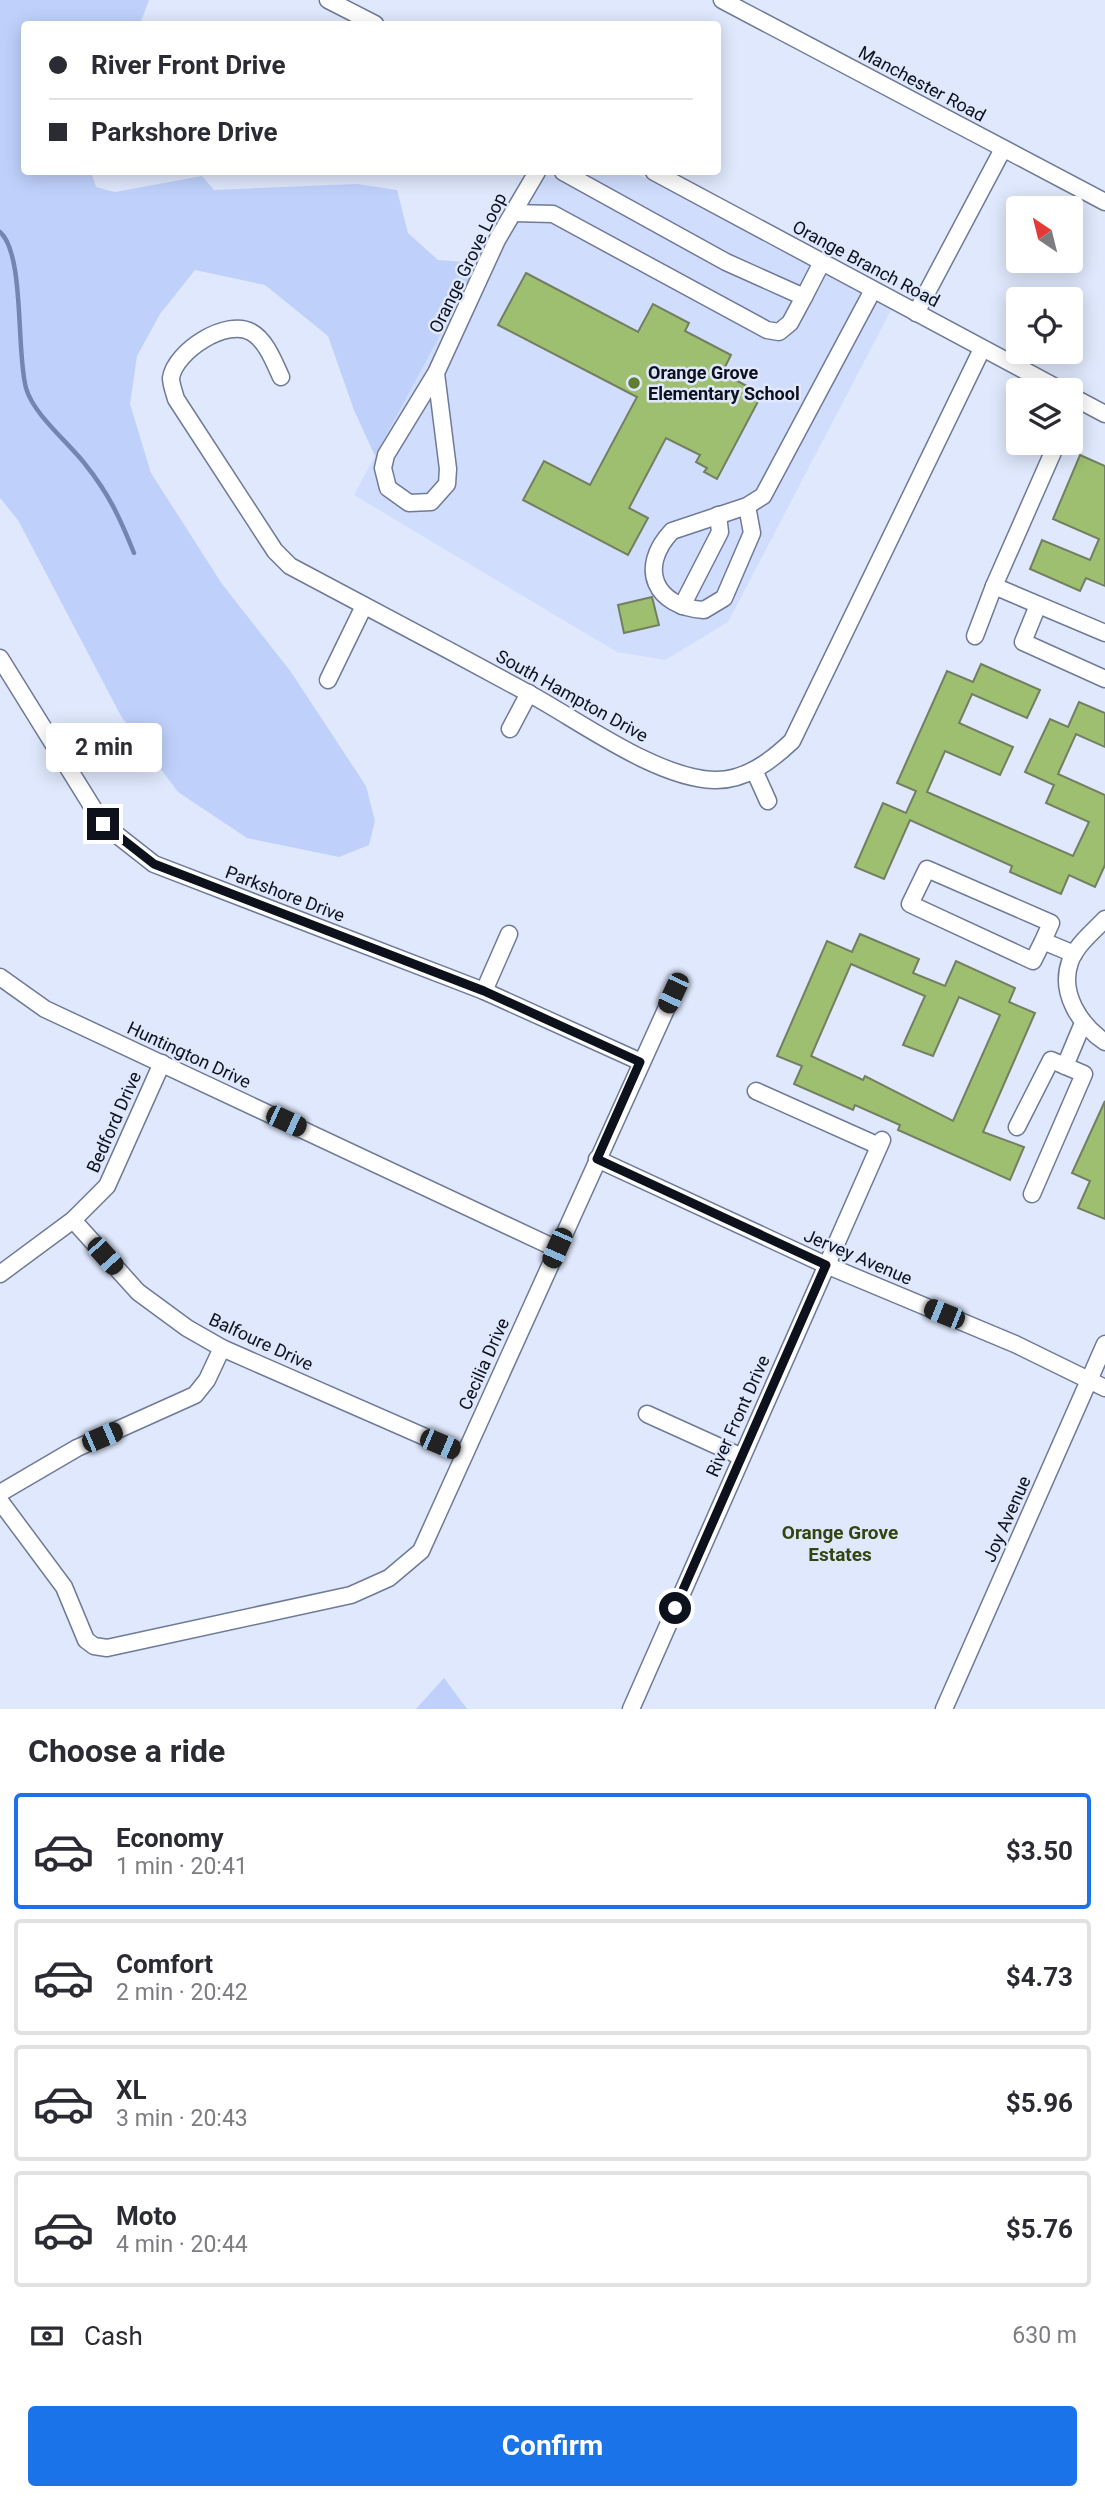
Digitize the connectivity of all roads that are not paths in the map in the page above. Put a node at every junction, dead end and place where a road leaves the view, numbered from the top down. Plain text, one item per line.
1 (328, 0) edge
2 (722, 0) edge
3 (369, 21) edge
4 (1003, 149) junction
5 (535, 175) edge
6 (568, 175) edge
7 (660, 175) edge
8 (1105, 202) edge
9 (513, 213) junction
10 (822, 262) junction
11 (873, 290) junction
12 (804, 297) junction
13 (916, 313) junction
14 (982, 349) junction
15 (436, 373) junction
16 (281, 377) dead end
17 (1037, 378) edge
18 (1083, 405) edge
19 (1105, 414) edge
20 (1052, 455) edge
21 (747, 506) junction
22 (718, 515) junction
23 (994, 586) junction
24 (1038, 605) junction
25 (364, 606) junction
26 (682, 606) junction
27 (1105, 633) edge
28 (975, 636) dead end
29 (0, 658) edge
30 (1105, 679) edge
31 (328, 680) dead end
32 (529, 693) junction
33 (510, 729) dead end
34 (754, 770) junction
35 (768, 801) dead end
36 (1105, 919) edge
37 (509, 934) dead end
38 (1043, 941) junction
39 (1074, 954) junction
40 (0, 976) edge
41 (484, 991) junction
42 (673, 993) dead end
43 (1083, 1023) junction
44 (1105, 1042) edge
45 (640, 1062) junction
46 (162, 1063) junction
47 (1065, 1066) junction
48 (756, 1091) dead end
49 (1017, 1127) dead end
50 (597, 1159) junction
51 (1031, 1194) dead end
52 (73, 1220) junction
53 (557, 1248) junction
54 (826, 1265) junction
55 (0, 1274) edge
56 (1105, 1344) edge
57 (222, 1348) junction
58 (1088, 1381) junction
59 (1105, 1388) edge
60 (647, 1414) dead end
61 (464, 1454) junction
62 (742, 1457) junction
63 (0, 1493) edge
64 (0, 1502) edge
65 (631, 1709) edge
66 (944, 1709) edge

1 - 3 street
2 - 4 street, Manchester Road
4 - 8 street, Manchester Road
4 - 13 street
5 - 9 street, Orange Grove Loop
6 - 12 street
7 - 10 street, Orange Branch Road
9 - 12 street
9 - 15 street, Orange Grove Loop
10 - 11 street, Orange Branch Road
10 - 12 street
11 - 13 street, Orange Branch Road
11 - 21 street
13 - 14 street, Orange Branch Road
14 - 17 street, Orange Branch Road
14 - 34 street, South Hampton Drive
15 - 15 street, Orange Grove Loop
16 - 25 street, South Hampton Drive
18 - 19 street
20 - 23 street
21 - 22 street
21 - 26 street
22 - 26 street
22 - 26 street
23 - 24 street
23 - 28 street
24 - 27 street
24 - 30 street
25 - 31 street
25 - 32 street, South Hampton Drive
29 - 41 street, Parkshore Drive
32 - 33 street
32 - 34 street, South Hampton Drive
34 - 35 street
36 - 39 street
37 - 41 street
38 - 38 street
38 - 39 street
39 - 43 street
40 - 46 street, Huntington Drive
41 - 45 street, Parkshore Drive
42 - 45 street, Cecilia Drive
43 - 44 street
43 - 47 street
45 - 50 street, Cecilia Drive
46 - 52 street, Bedford Drive
46 - 53 street, Huntington Drive
47 - 49 street
47 - 51 street
48 - 54 street, River Front Drive
50 - 53 street, Cecilia Drive
50 - 54 street, Jervey Avenue
52 - 55 street, Bedford Drive
52 - 57 street, Balfoure Drive
53 - 61 street, Cecilia Drive
54 - 58 street, Jervey Avenue
54 - 62 street, River Front Drive
56 - 58 street, Joy Avenue
57 - 61 street, Balfoure Drive
57 - 63 street
58 - 59 street, Jervey Avenue
58 - 66 street, Joy Avenue
60 - 62 street
61 - 64 street, Cecilia Drive
62 - 65 street, River Front Drive

